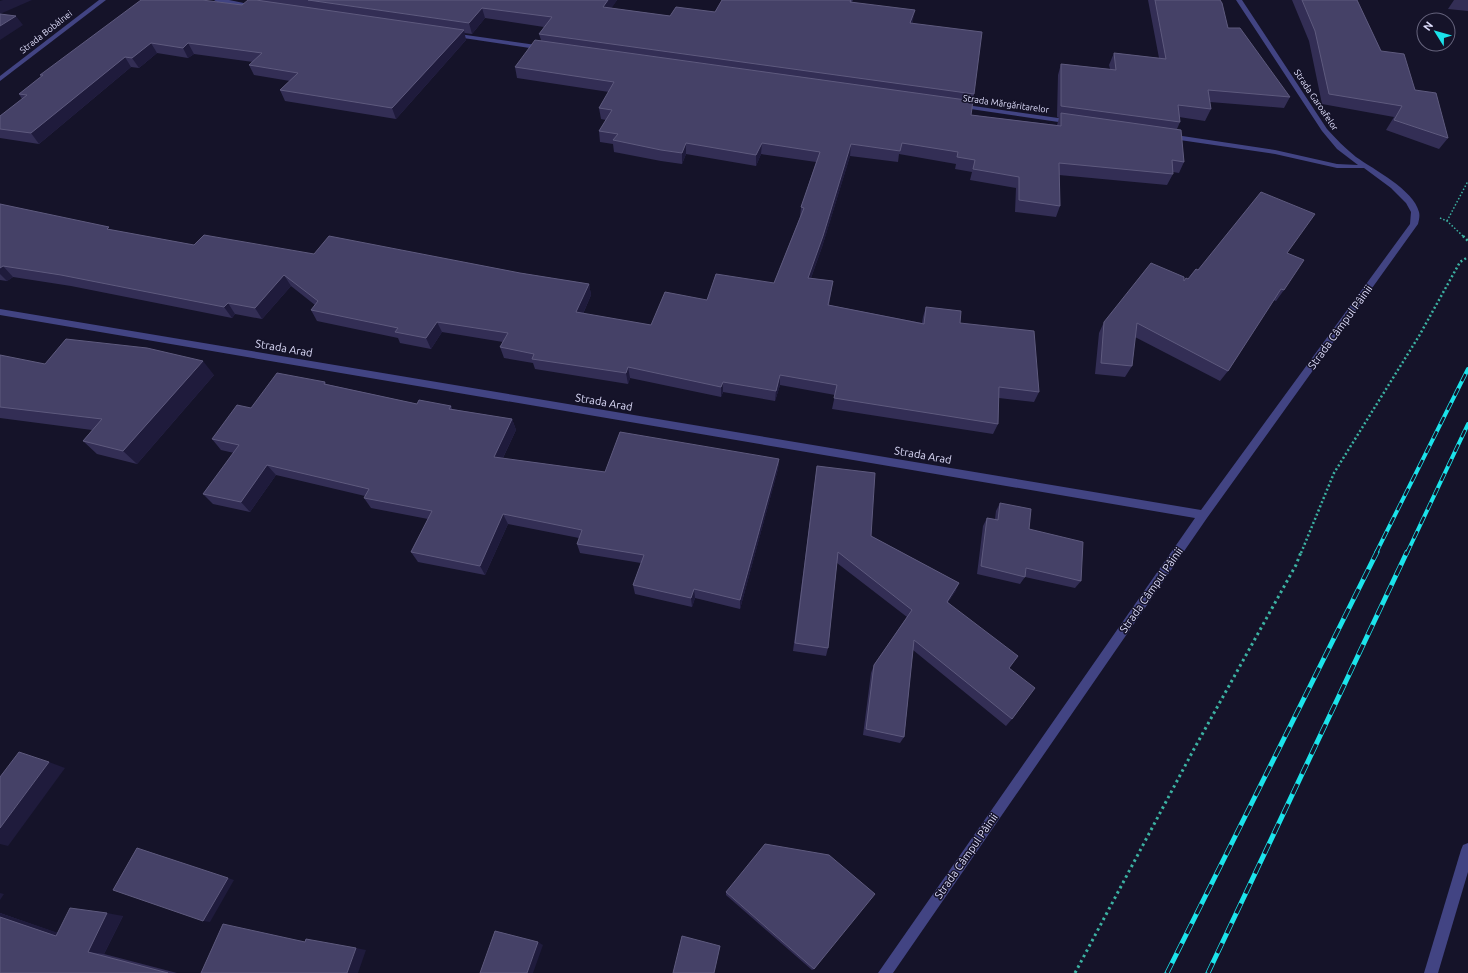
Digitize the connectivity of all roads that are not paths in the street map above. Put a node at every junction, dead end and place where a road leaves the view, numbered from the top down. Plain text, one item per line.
1 (103, 0) edge
2 (217, 0) edge
3 (1239, 0) edge
4 (264, 7) edge
5 (445, 34) edge
6 (547, 49) edge
7 (0, 79) edge
8 (949, 105) edge
9 (1082, 124) edge
10 (1159, 135) edge
11 (1365, 166) junction
12 (1414, 209) joint
13 (0, 312) edge
14 (1203, 515) junction
15 (1468, 850) edge
16 (885, 973) edge
17 (1431, 973) edge

1 - 7 street, Strada Bobâlnei
2 - 4 street
3 - 11 street, Strada Garoafelor
5 - 6 street
8 - 9 street, Strada Mărgăritarelor
10 - 11 street
11 - 12 street, Strada Garoafelor
12 - 14 street, Strada Câmpul Pâinii
13 - 14 street, Strada Arad
14 - 16 street, Strada Câmpul Pâinii
15 - 17 street

